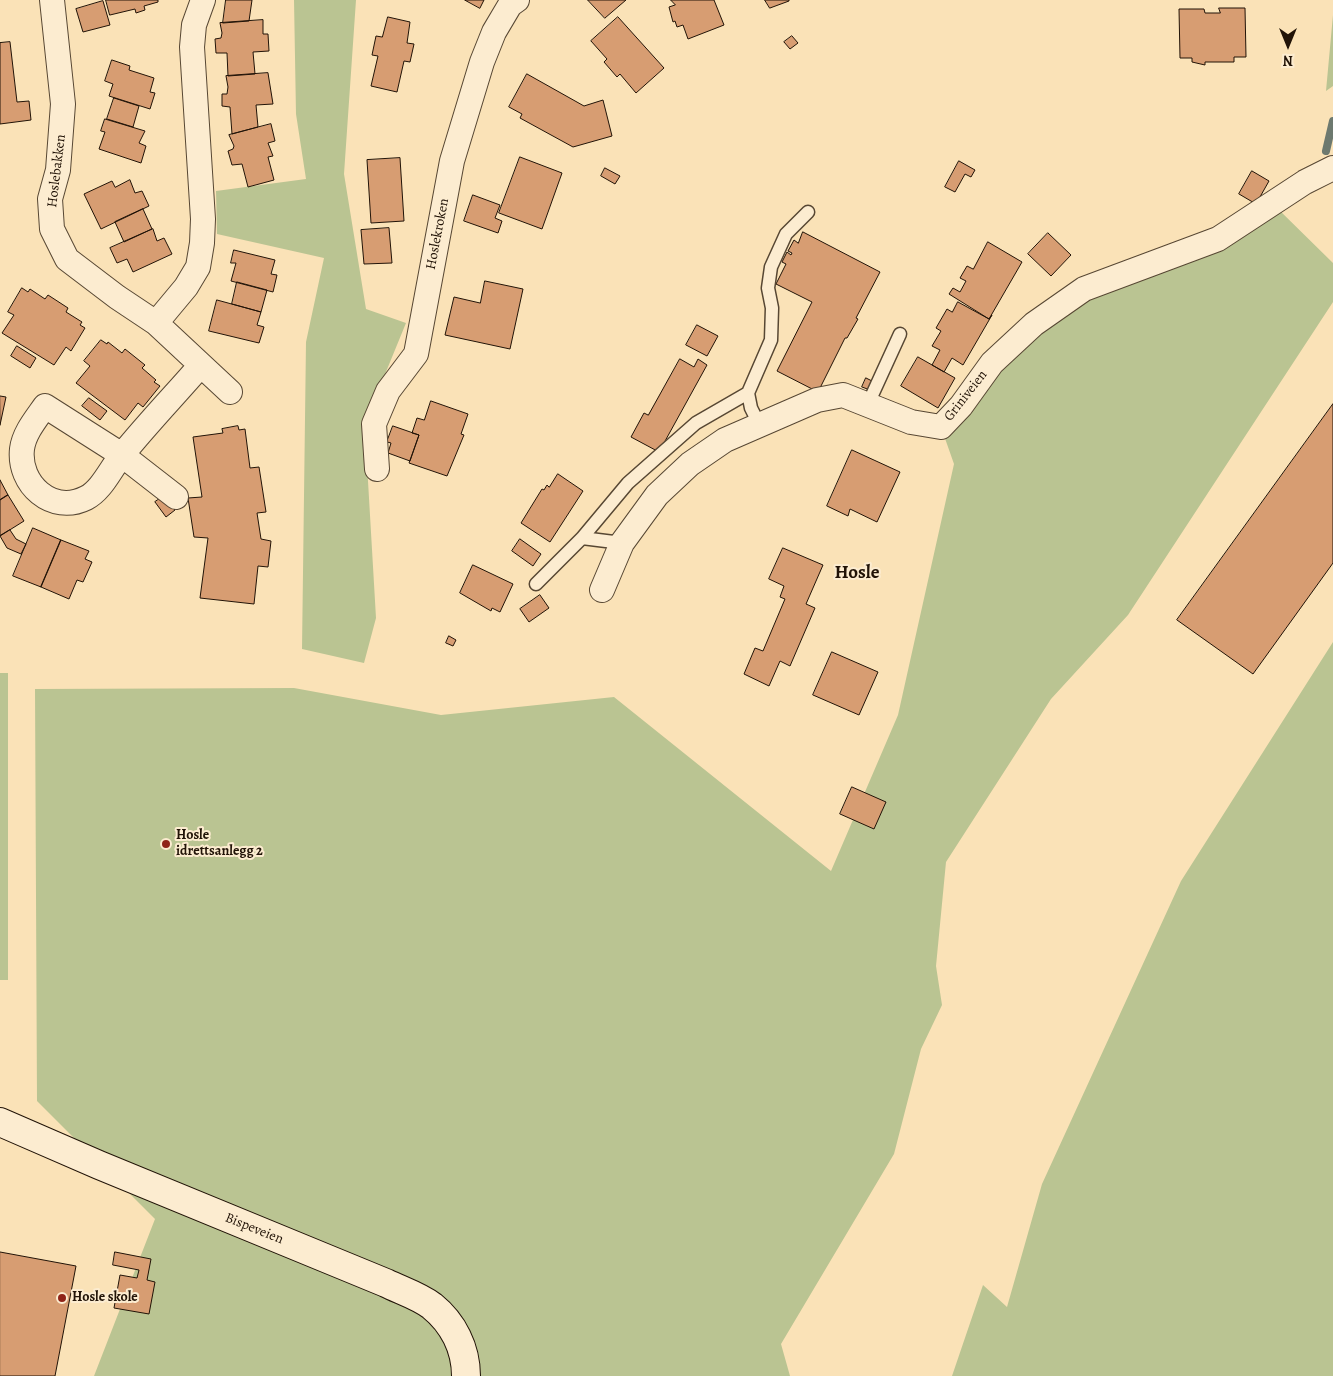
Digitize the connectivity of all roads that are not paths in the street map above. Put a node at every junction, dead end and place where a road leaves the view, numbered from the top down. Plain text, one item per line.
1 (52, 0) edge
2 (202, 0) edge
3 (517, 0) edge
4 (1333, 168) edge
5 (808, 212) dead end
6 (156, 322) junction
7 (900, 334) dead end
8 (200, 366) junction
9 (230, 392) dead end
10 (748, 393) junction
11 (868, 404) junction
12 (759, 424) junction
13 (377, 469) dead end
14 (176, 497) dead end
15 (582, 538) junction
16 (622, 543) junction
17 (536, 584) dead end
18 (602, 590) dead end
19 (0, 1122) edge
20 (466, 1376) edge

1 - 6 street, Hoslebakken
2 - 6 street
3 - 13 street, Hoslekroken
4 - 11 street, Griniveien
5 - 10 lane
6 - 8 street, Hoslebakken
7 - 11 lane
8 - 9 street, Hoslebakken
8 - 14 street
10 - 12 lane
10 - 15 lane
11 - 12 street, Griniveien
12 - 16 street, Griniveien
15 - 16 lane
15 - 17 lane
16 - 18 street, Griniveien
19 - 20 street, Bispeveien

